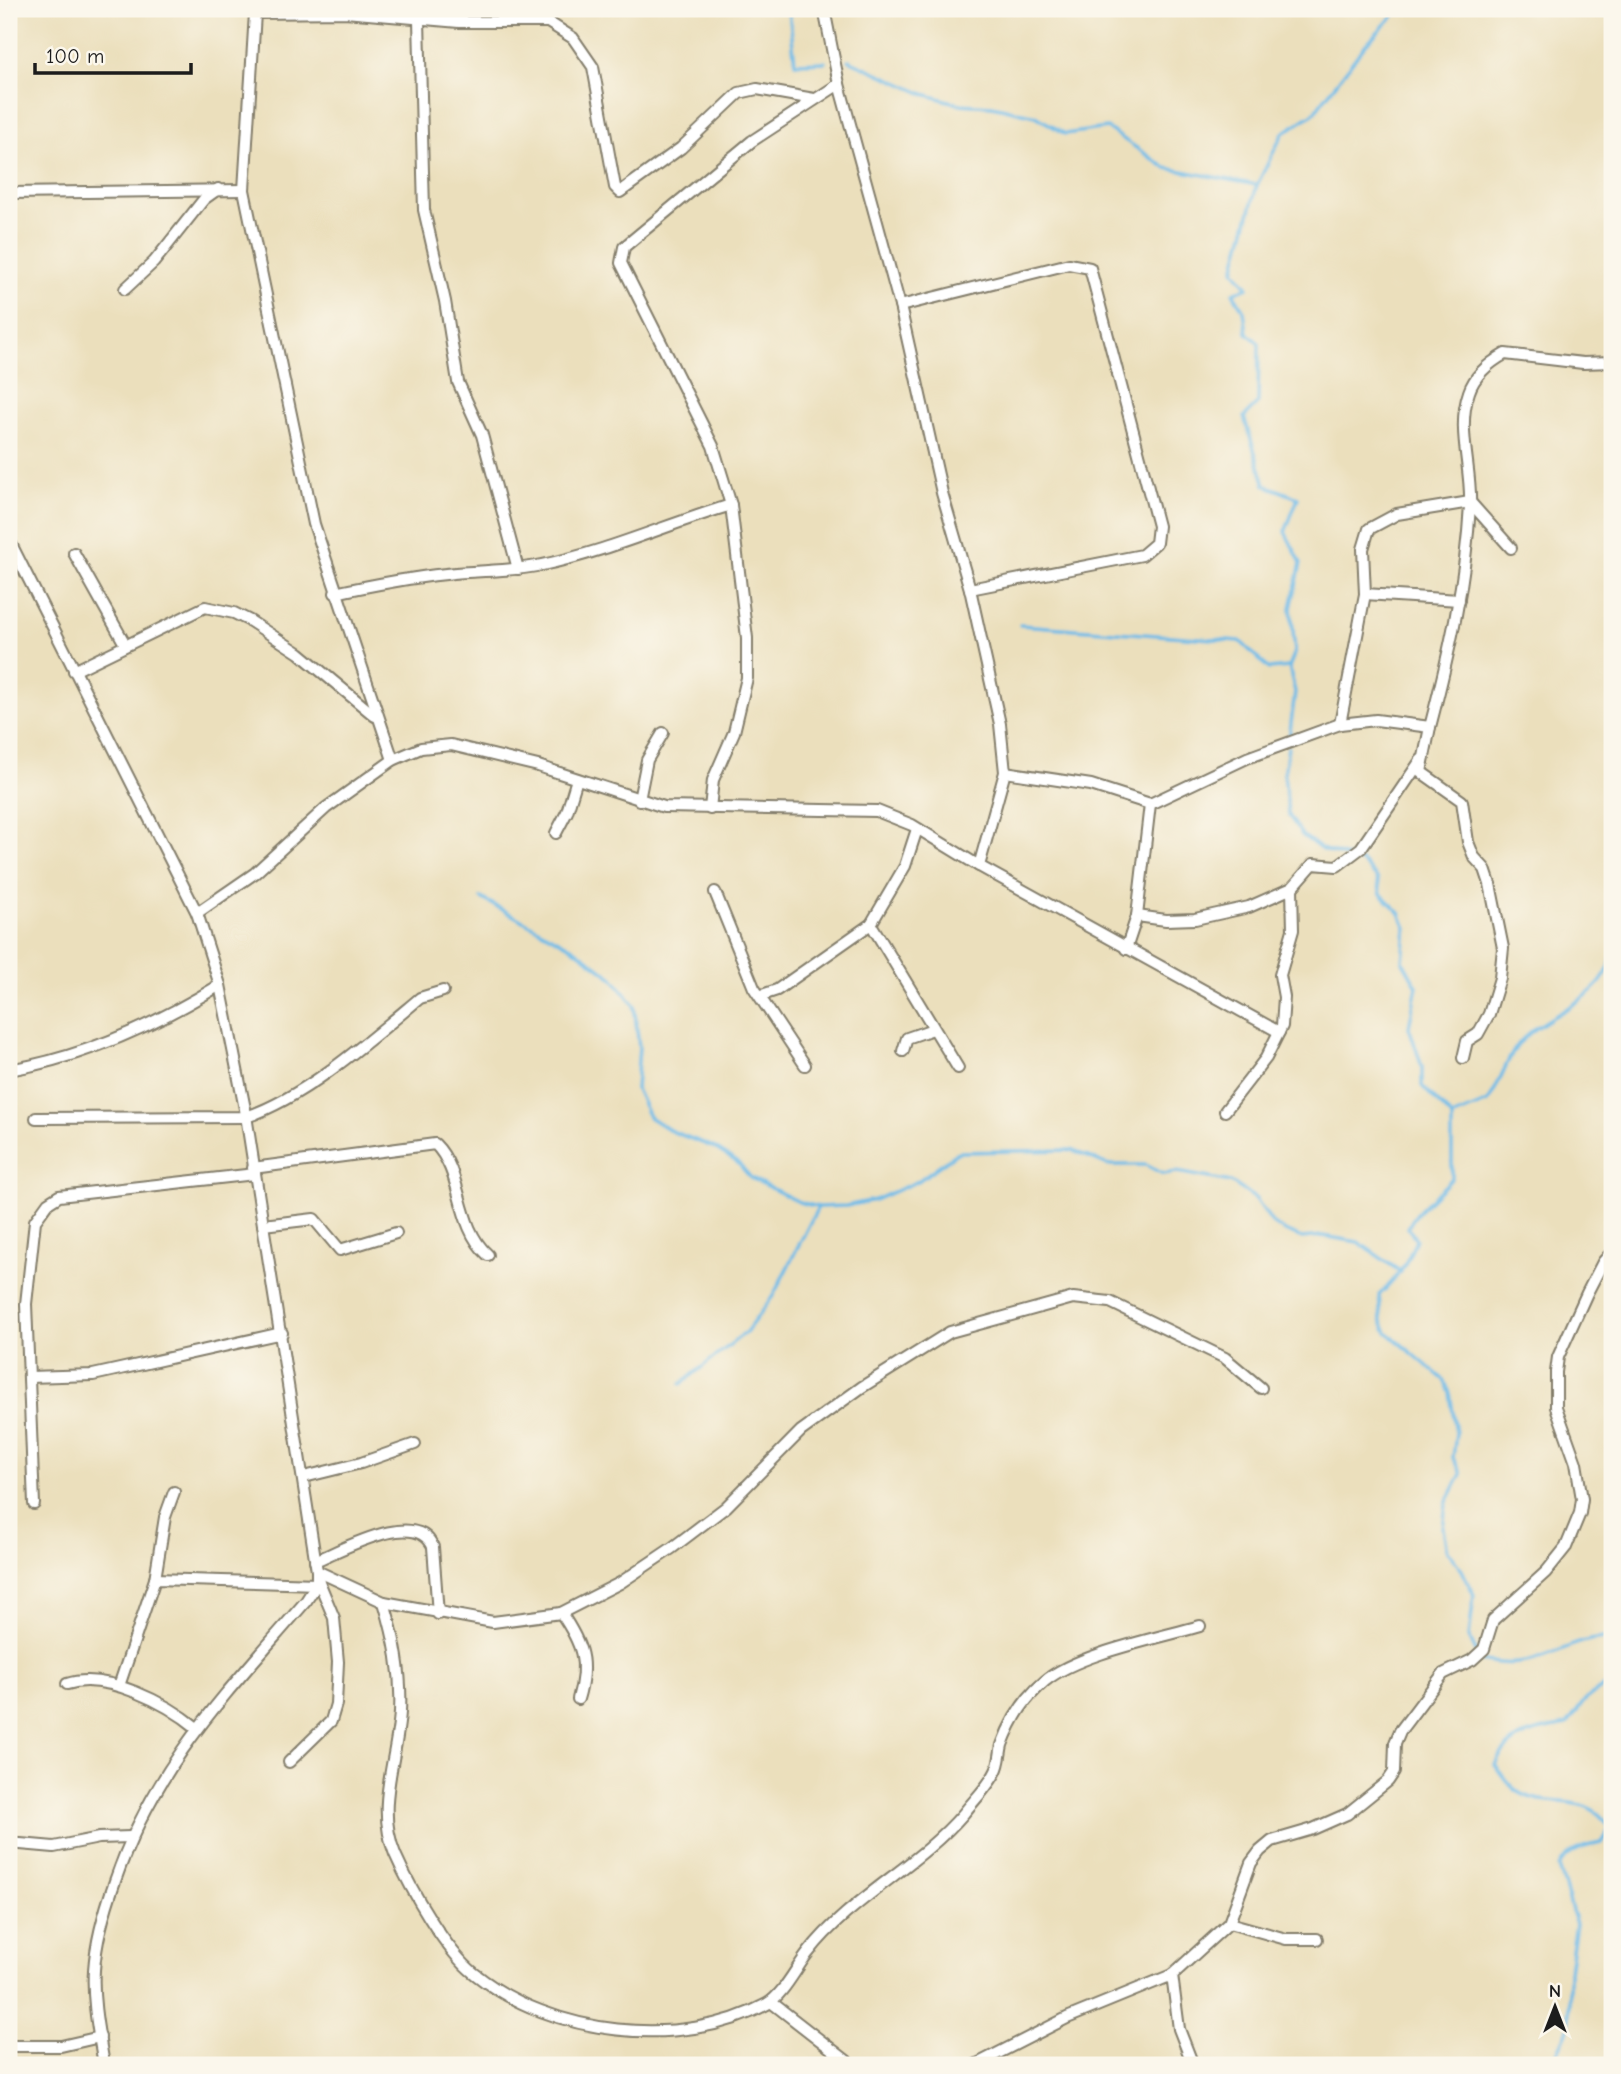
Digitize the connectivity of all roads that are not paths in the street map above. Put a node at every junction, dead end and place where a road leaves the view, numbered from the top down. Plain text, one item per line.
1 (824, 9) edge
2 (255, 11) edge
3 (419, 20) junction
4 (839, 84) junction
5 (814, 99) junction
6 (218, 190) junction
7 (244, 190) junction
8 (9, 193) edge
9 (125, 289) dead end
10 (900, 306) junction
11 (1612, 362) edge
12 (1470, 502) junction
13 (731, 505) junction
14 (9, 540) edge
15 (1511, 548) dead end
16 (74, 553) dead end
17 (518, 569) junction
18 (970, 589) junction
19 (335, 593) junction
20 (1366, 594) junction
21 (1459, 600) junction
22 (125, 644) junction
23 (74, 671) junction
24 (377, 717) junction
25 (1340, 724) junction
26 (1430, 727) junction
27 (663, 733) dead end
28 (1422, 759) junction
29 (393, 760) junction
30 (1005, 772) junction
31 (577, 779) junction
32 (639, 800) junction
33 (1150, 804) junction
34 (710, 809) junction
35 (917, 829) junction
36 (556, 833) dead end
37 (979, 866) junction
38 (1292, 888) junction
39 (715, 892) dead end
40 (197, 913) junction
41 (1137, 916) junction
42 (871, 924) junction
43 (1125, 948) junction
44 (219, 985) junction
45 (443, 991) dead end
46 (762, 995) junction
47 (933, 1029) junction
48 (1279, 1032) junction
49 (903, 1051) dead end
50 (1463, 1058) dead end
51 (805, 1065) dead end
52 (958, 1068) dead end
53 (9, 1070) edge
54 (1225, 1111) dead end
55 (246, 1117) junction
56 (36, 1118) dead end
57 (254, 1171) junction
58 (263, 1225) junction
59 (396, 1234) dead end
60 (1612, 1252) edge
61 (488, 1255) dead end
62 (282, 1334) junction
63 (29, 1377) junction
64 (1261, 1388) dead end
65 (415, 1444) dead end
66 (304, 1477) junction
67 (174, 1492) dead end
68 (34, 1504) dead end
69 (316, 1573) junction
70 (155, 1580) junction
71 (384, 1602) junction
72 (561, 1613) junction
73 (438, 1614) junction
74 (1200, 1626) dead end
75 (67, 1684) dead end
76 (118, 1686) junction
77 (578, 1699) dead end
78 (197, 1728) junction
79 (289, 1762) dead end
80 (130, 1836) junction
81 (9, 1843) edge
82 (1228, 1923) junction
83 (1317, 1939) dead end
84 (1172, 1975) junction
85 (771, 2002) junction
86 (100, 2037) junction
87 (9, 2046) edge
88 (104, 2065) edge
89 (852, 2065) edge
90 (975, 2065) edge
91 (1193, 2065) edge

1 - 4 street
2 - 3 street
2 - 7 street
3 - 5 street
3 - 17 street
4 - 5 street
4 - 10 street
5 - 13 street
6 - 7 street
6 - 8 street
6 - 9 street
7 - 19 street
10 - 18 street
10 - 18 street
11 - 12 street
12 - 15 street
12 - 20 street
12 - 21 street
13 - 17 street
13 - 34 street
14 - 23 street
16 - 22 street
17 - 19 street
18 - 30 street
19 - 24 street
20 - 21 street
20 - 25 street
21 - 26 street
22 - 23 street
22 - 24 street
23 - 40 street
24 - 29 street
25 - 26 street
25 - 33 street
26 - 28 street
27 - 32 street
28 - 38 street
28 - 50 street
29 - 31 street
29 - 40 street
30 - 33 street
30 - 37 street
31 - 32 street
31 - 36 street
32 - 34 street
33 - 41 street
34 - 35 street
35 - 37 street
35 - 42 street
37 - 43 street
38 - 41 street
38 - 48 street
39 - 46 street
40 - 44 street
41 - 43 street
42 - 46 street
42 - 47 street
43 - 48 street
44 - 53 street
44 - 55 street
45 - 55 street
46 - 51 street
47 - 49 street
47 - 52 street
48 - 54 street
55 - 56 street
55 - 57 street
57 - 58 street
57 - 61 street
57 - 63 street
58 - 59 street
58 - 62 street
60 - 82 street
62 - 63 street
62 - 66 street
63 - 68 street
64 - 72 street
65 - 66 street
66 - 69 street
67 - 70 street
69 - 70 street
69 - 71 street
69 - 73 street
69 - 78 street
69 - 79 street
70 - 76 street
71 - 73 street
71 - 85 street
72 - 73 street
72 - 77 street
74 - 85 street
75 - 76 street
76 - 78 street
78 - 80 street
80 - 81 street
80 - 86 street
82 - 83 street
82 - 84 street
84 - 90 street
84 - 91 street
85 - 89 street
86 - 87 street
86 - 88 street

